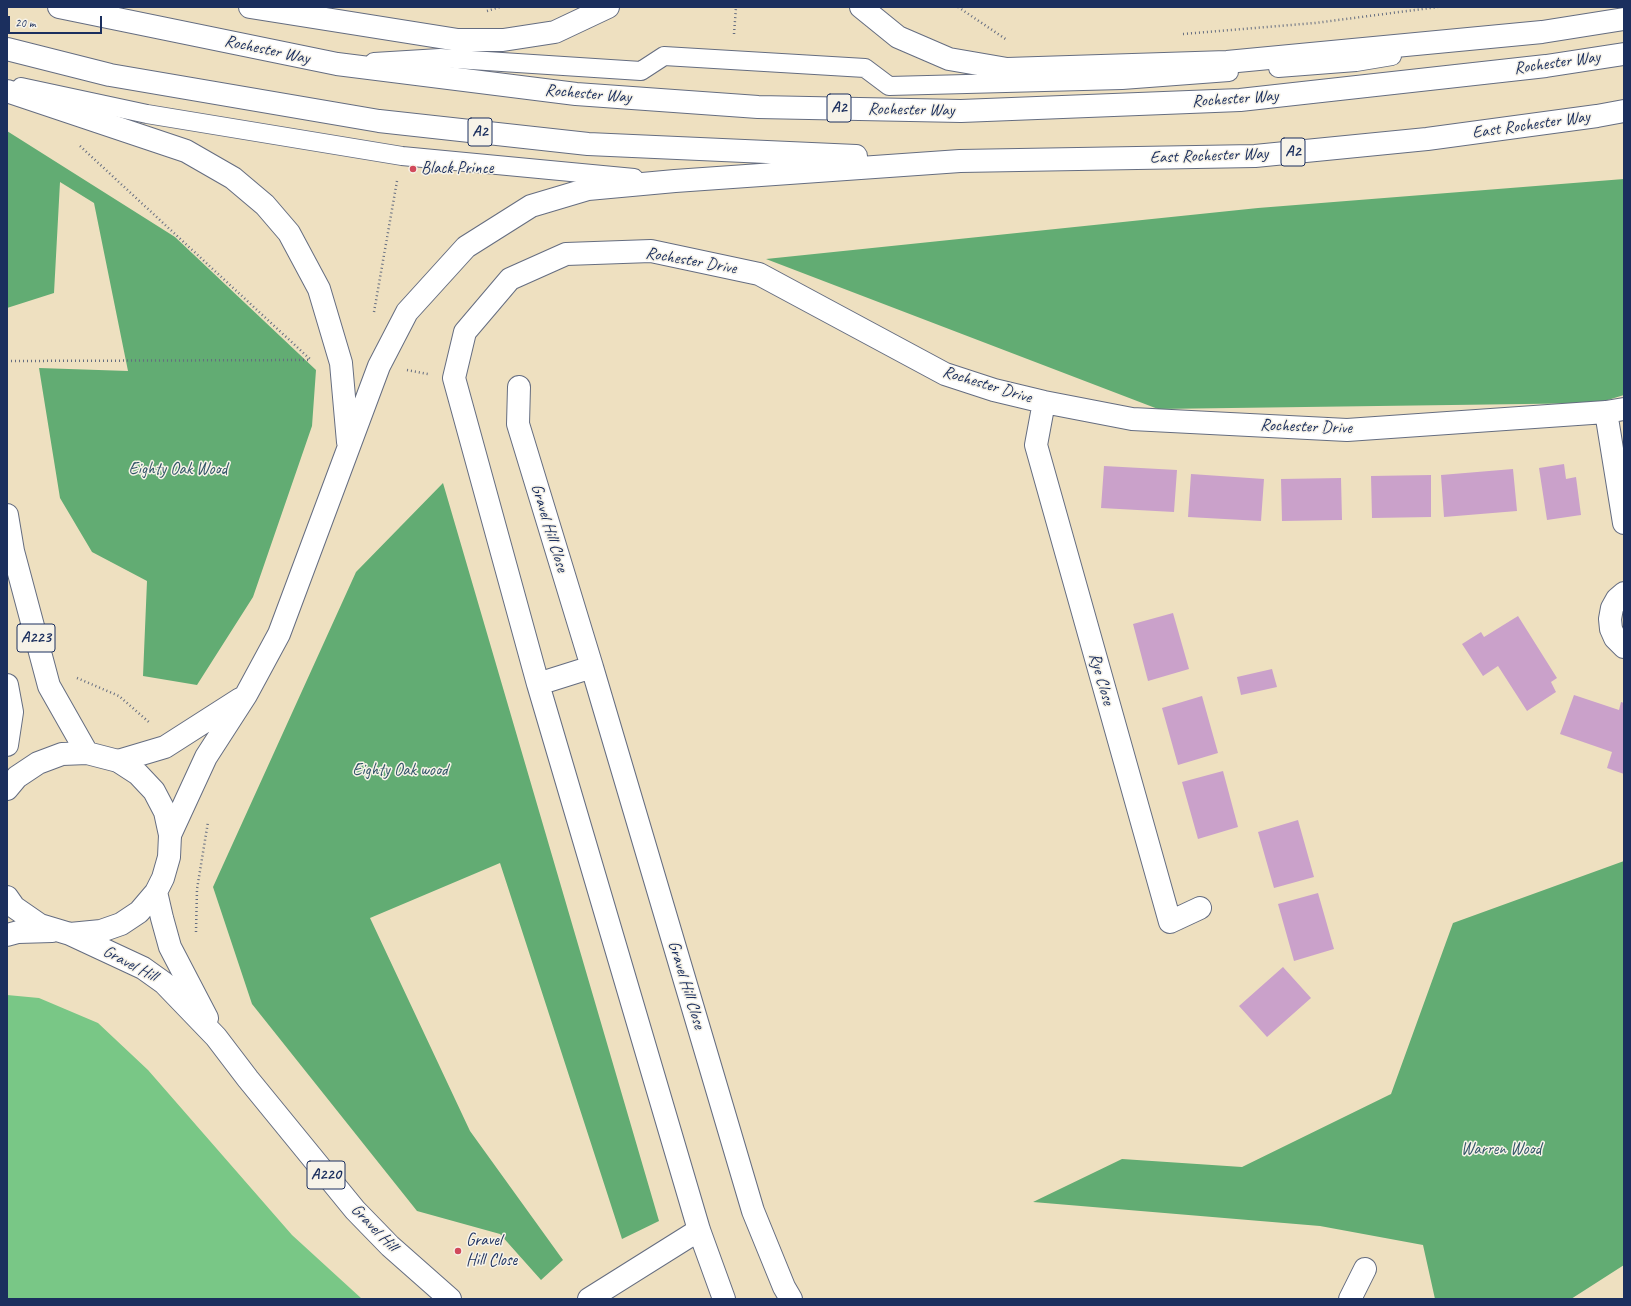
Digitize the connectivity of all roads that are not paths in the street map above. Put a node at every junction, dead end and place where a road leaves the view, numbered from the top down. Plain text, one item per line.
1 (59, 7) edge
2 (250, 7) edge
3 (608, 7) edge
4 (861, 7) edge
5 (1624, 19) edge
6 (1542, 32) junction
7 (7, 48) edge
8 (1624, 54) edge
9 (337, 64) junction
10 (7, 84) edge
11 (7, 91) edge
12 (1624, 111) edge
13 (960, 161) junction
14 (675, 181) junction
15 (519, 387) dead end
16 (1044, 402) junction
17 (1615, 410) edge
18 (348, 447) junction
19 (7, 516) edge
20 (1624, 523) edge
21 (1624, 593) edge
22 (1624, 647) edge
23 (592, 668) junction
24 (538, 684) junction
25 (7, 685) edge
26 (246, 695) junction
27 (7, 745) edge
28 (87, 753) junction
29 (118, 761) junction
30 (7, 789) edge
31 (170, 836) junction
32 (156, 892) junction
33 (7, 897) edge
34 (1200, 908) dead end
35 (64, 932) junction
36 (7, 935) edge
37 (216, 1037) junction
38 (699, 1230) junction
39 (1365, 1269) dead end
40 (450, 1299) edge
41 (589, 1299) edge
42 (724, 1299) edge
43 (791, 1299) edge
44 (1350, 1299) edge

1 - 9 main road, Rochester Way / A2
2 - 3 main road
4 - 6 main road
5 - 6 main road
6 - 9 lane
7 - 13 main road, A2
8 - 9 main road, Rochester Way / A2
10 - 14 lane
11 - 18 main road
12 - 13 main road, East Rochester Way / A2
13 - 14 main road
14 - 18 main road
15 - 23 main road, Gravel Hill Close
16 - 17 main road, Rochester Drive
16 - 24 main road, Rochester Drive
16 - 34 main road, Rye Close
17 - 20 main road
18 - 26 main road
19 - 28 main road, A223
21 - 22 main road
23 - 24 main road
23 - 43 main road, Gravel Hill Close
24 - 38 main road
25 - 27 main road
26 - 29 main road
26 - 31 main road
28 - 29 main road
28 - 30 main road
29 - 31 main road
31 - 32 main road
32 - 35 main road
32 - 37 main road, Gravel Hill / A220
33 - 35 main road
35 - 36 main road
35 - 37 main road, Gravel Hill / A220
37 - 40 main road, Gravel Hill / A220
38 - 41 main road
38 - 42 main road
39 - 44 main road

